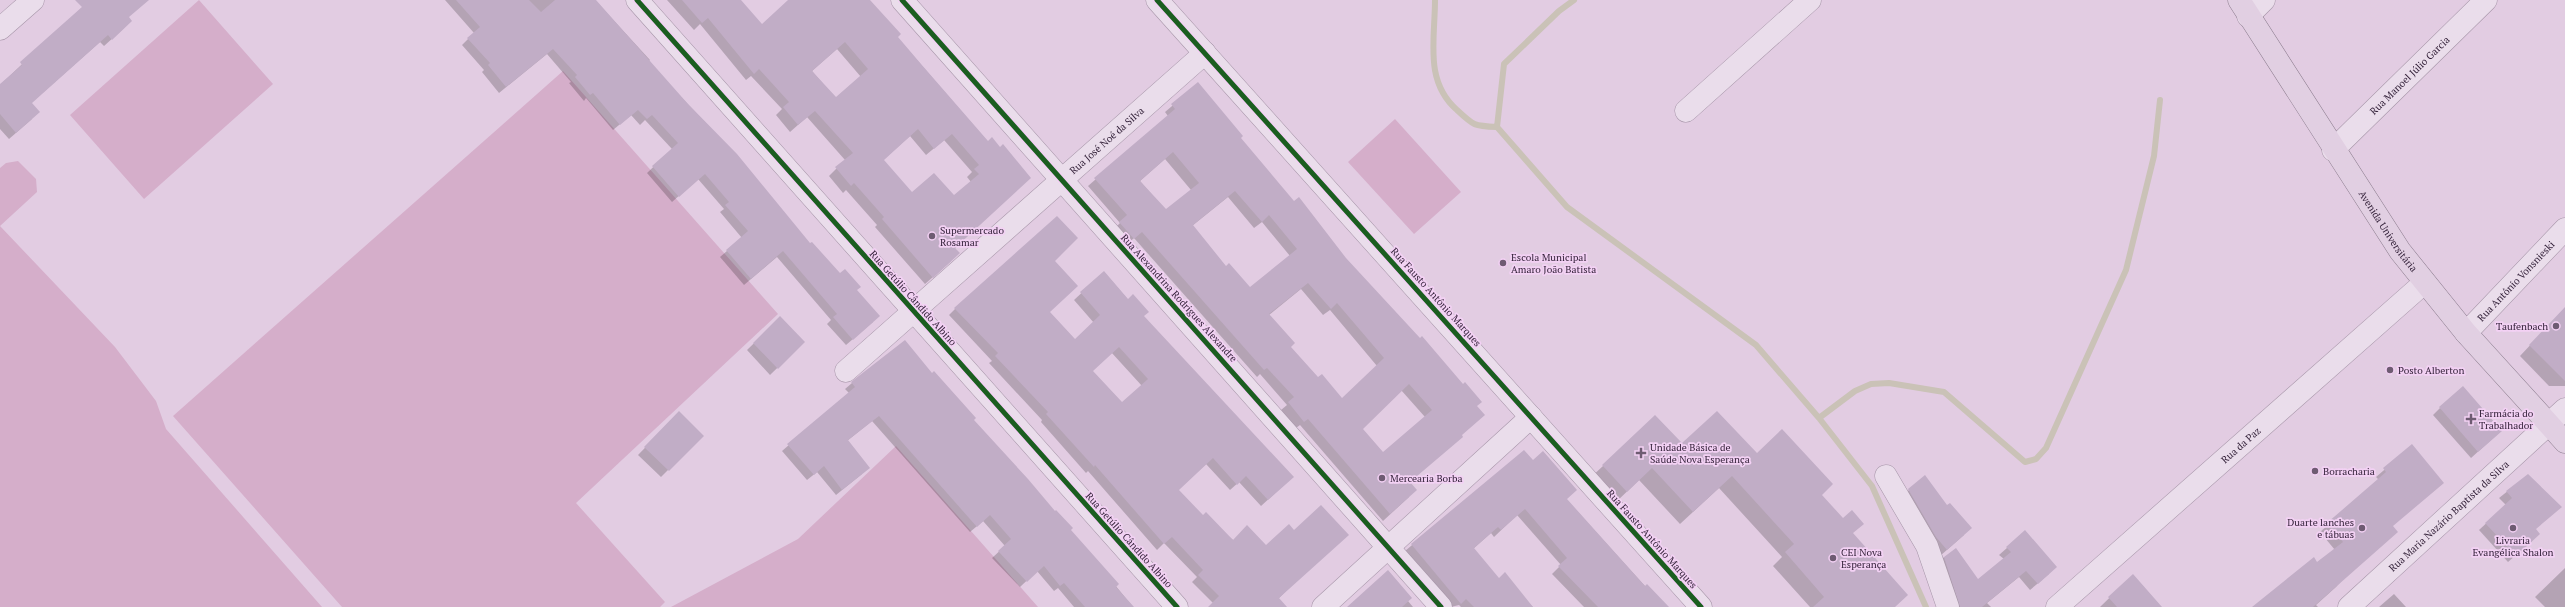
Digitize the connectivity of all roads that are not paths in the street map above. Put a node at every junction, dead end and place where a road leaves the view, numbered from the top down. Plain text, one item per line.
1 (32, 0) edge
2 (637, 0) edge
3 (902, 0) edge
4 (1157, 0) edge
5 (1810, 0) edge
6 (2264, 0) edge
7 (2486, 0) edge
8 (2244, 8) edge
9 (0, 29) edge
10 (1205, 53) junction
11 (1686, 111) dead end
12 (2333, 150) junction
13 (1062, 180) junction
14 (2565, 229) edge
15 (2424, 283) junction
16 (914, 312) junction
17 (2466, 333) junction
18 (846, 371) dead end
19 (2565, 409) edge
20 (1531, 417) junction
21 (2550, 426) junction
22 (2565, 442) edge
23 (1886, 476) dead end
24 (1388, 547) junction
25 (1177, 607) edge
26 (1322, 607) edge
27 (1441, 607) edge
28 (1701, 607) edge
29 (1948, 607) edge
30 (2057, 607) edge
31 (2349, 607) edge

1 - 9 street
2 - 16 street, Rua Getúlio Cândido Albino
3 - 13 street, Rua Alexandrina Rodrigues Alexandre
4 - 10 street, Rua Fausto Antônio Marques
5 - 11 street
6 - 8 street
7 - 12 street, Rua Manoel Júlio Garcia
8 - 12 main road, Avenida Universitária
10 - 13 street, Rua José Noé da Silva
10 - 20 street, Rua Fausto Antônio Marques
12 - 15 main road, Avenida Universitária
13 - 16 street, Rua José Noé da Silva
13 - 24 street, Rua Alexandrina Rodrigues Alexandre
14 - 17 street, Rua Antônio Vonsnieski
15 - 17 main road, Avenida Universitária
15 - 30 street, Rua da Paz
16 - 18 street, Rua José Noé da Silva
16 - 25 street, Rua Getúlio Cândido Albino
17 - 21 main road, Avenida Universitária
19 - 21 street, Rua Maria Nazário Baptista da Silva
20 - 24 street
20 - 28 street, Rua Fausto Antônio Marques
21 - 22 main road, Avenida Universitária
21 - 31 street, Rua Maria Nazário Baptista da Silva
23 - 29 street
24 - 26 street
24 - 27 street, Rua Alexandrina Rodrigues Alexandre

